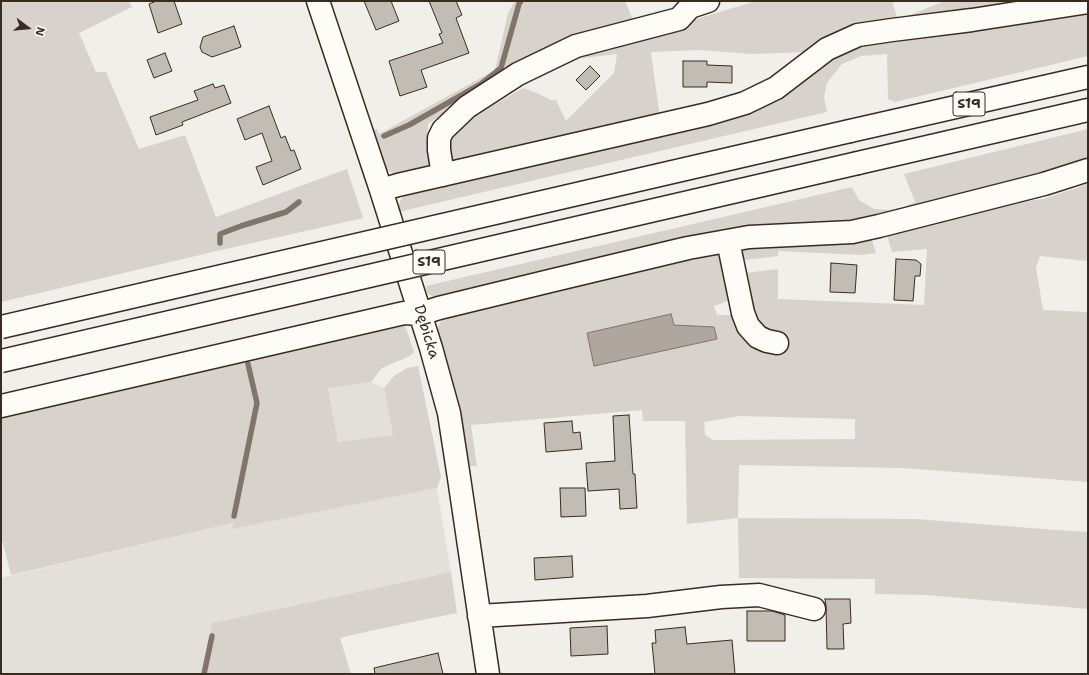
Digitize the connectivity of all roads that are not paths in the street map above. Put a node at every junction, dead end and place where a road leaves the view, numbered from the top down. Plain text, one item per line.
1 (318, 1) edge
2 (708, 1) edge
3 (1088, 2) edge
4 (1088, 77) edge
5 (1088, 110) edge
6 (1088, 170) edge
7 (442, 175) junction
8 (381, 190) junction
9 (738, 239) junction
10 (420, 314) junction
11 (1, 327) edge
12 (778, 343) dead end
13 (1, 361) edge
14 (1, 406) edge
15 (814, 609) dead end
16 (479, 616) junction
17 (488, 674) edge

1 - 8 main road, Dębicka
2 - 7 main road
3 - 7 main road
4 - 11 main road, S19, bridge
5 - 13 main road, S19, bridge
6 - 9 main road
7 - 8 main road
8 - 10 main road, Dębicka
9 - 10 main road
9 - 12 main road
10 - 14 main road
10 - 16 main road, Dębicka
15 - 16 main road
16 - 17 main road, Dębicka

